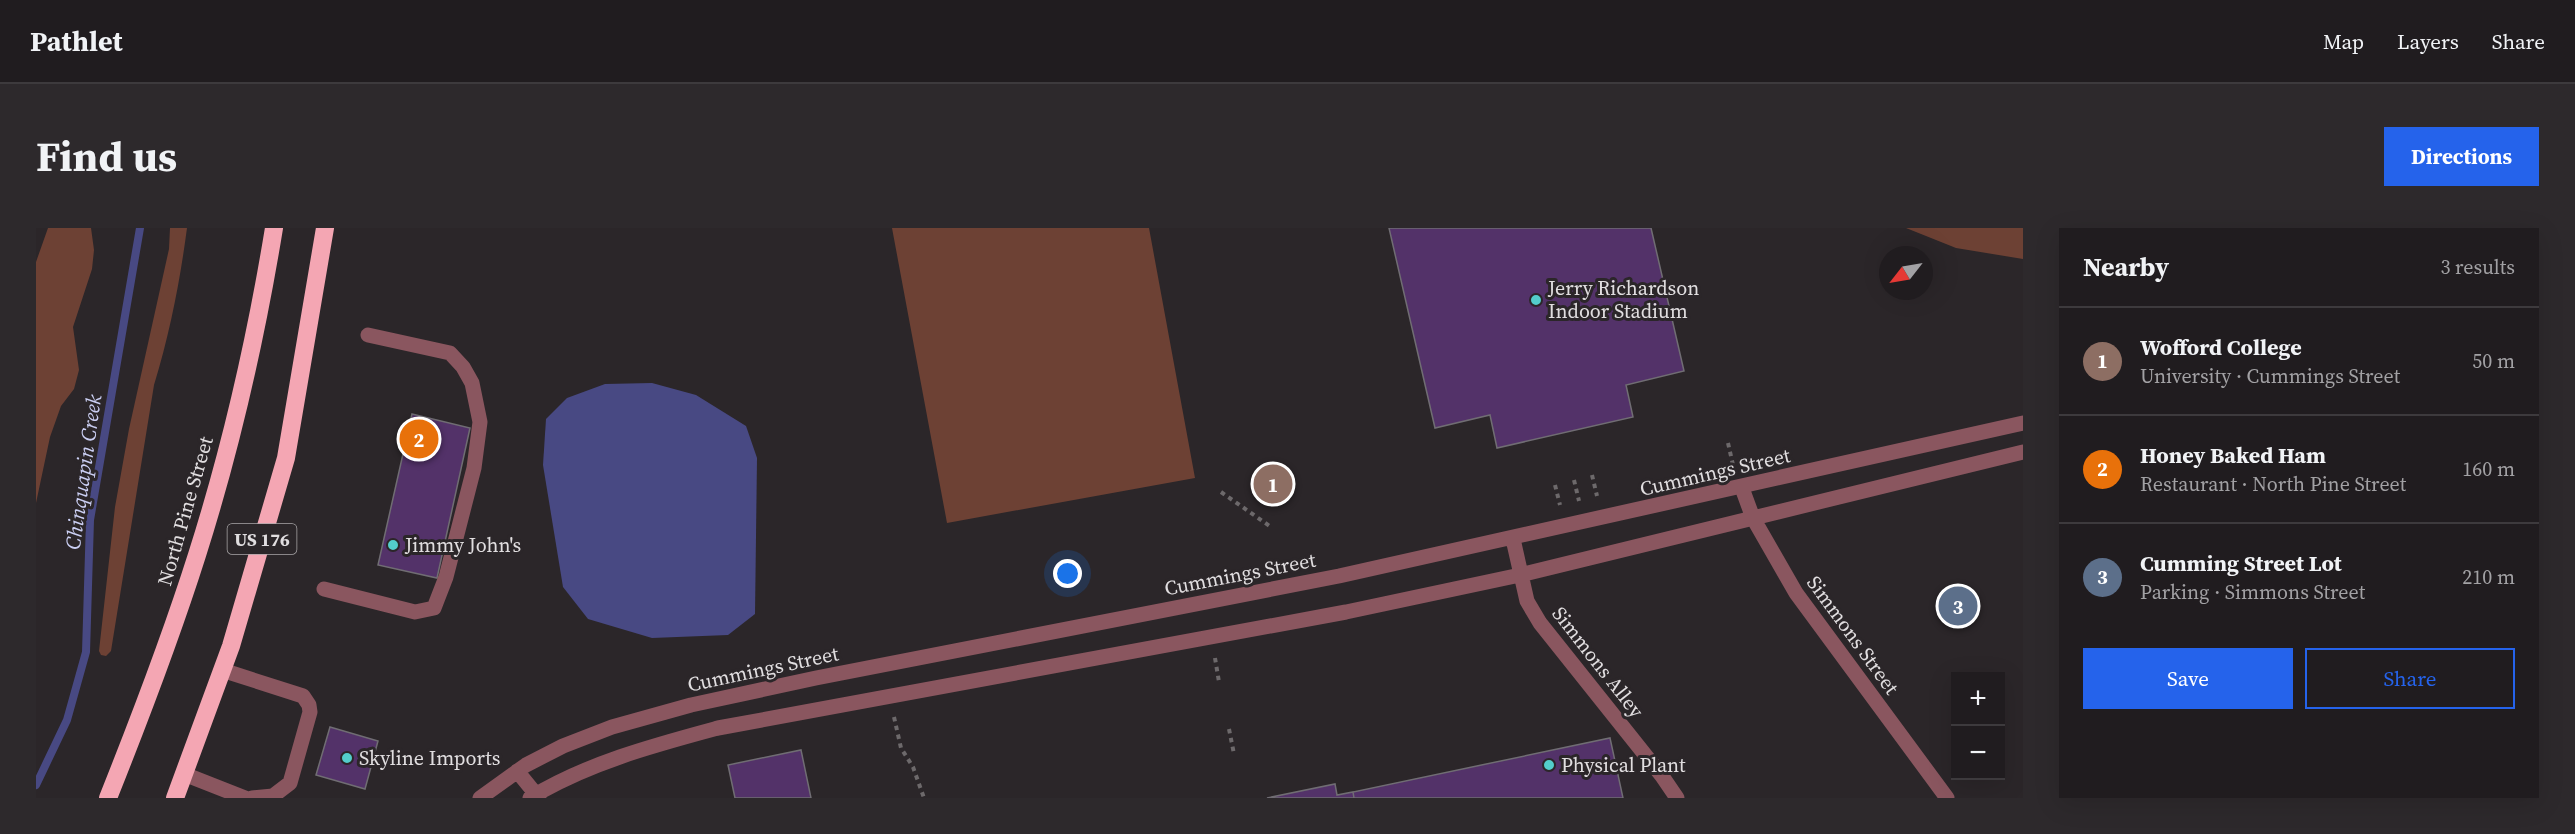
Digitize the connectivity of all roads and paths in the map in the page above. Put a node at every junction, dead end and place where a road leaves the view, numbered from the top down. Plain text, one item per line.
1 (274, 228) edge
2 (325, 228) edge
3 (368, 335) dead end
4 (2023, 423) edge
5 (1728, 443) dead end
6 (2023, 452) edge
7 (1734, 466) dead end
8 (1592, 476) dead end
9 (1574, 480) dead end
10 (1555, 485) dead end
11 (1742, 488) junction
12 (1221, 492) dead end
13 (1598, 498) dead end
14 (1579, 502) dead end
15 (1560, 507) dead end
16 (1752, 518) junction
17 (1271, 527) dead end
18 (1513, 539) junction
19 (1520, 575) junction
20 (324, 589) dead end
21 (1215, 658) dead end
22 (222, 670) junction
23 (1219, 682) dead end
24 (894, 716) dead end
25 (1229, 729) dead end
26 (1234, 754) dead end
27 (518, 771) junction
28 (179, 790) edge
29 (535, 797) edge
30 (108, 798) edge
31 (245, 798) edge
32 (252, 798) edge
33 (480, 798) edge
34 (924, 798) edge
35 (1677, 798) edge
36 (1947, 798) edge

1 - 30 highway, North Pine Street / US 176
2 - 22 highway, US 176
3 - 20 street
4 - 11 street, Cummings Street
5 - 7 path
6 - 16 street
8 - 13 path
9 - 14 path
10 - 15 path
11 - 16 street, Simmons Street
11 - 18 street, Cummings Street
12 - 17 path
16 - 19 street
16 - 36 street, Simmons Street
18 - 19 street, Simmons Alley
18 - 27 street, Cummings Street
19 - 29 street
19 - 35 street, Simmons Alley
21 - 23 path
22 - 28 highway, US 176
22 - 32 street
24 - 34 path
25 - 26 path
27 - 29 street
27 - 33 street, Cummings Street
28 - 31 street

